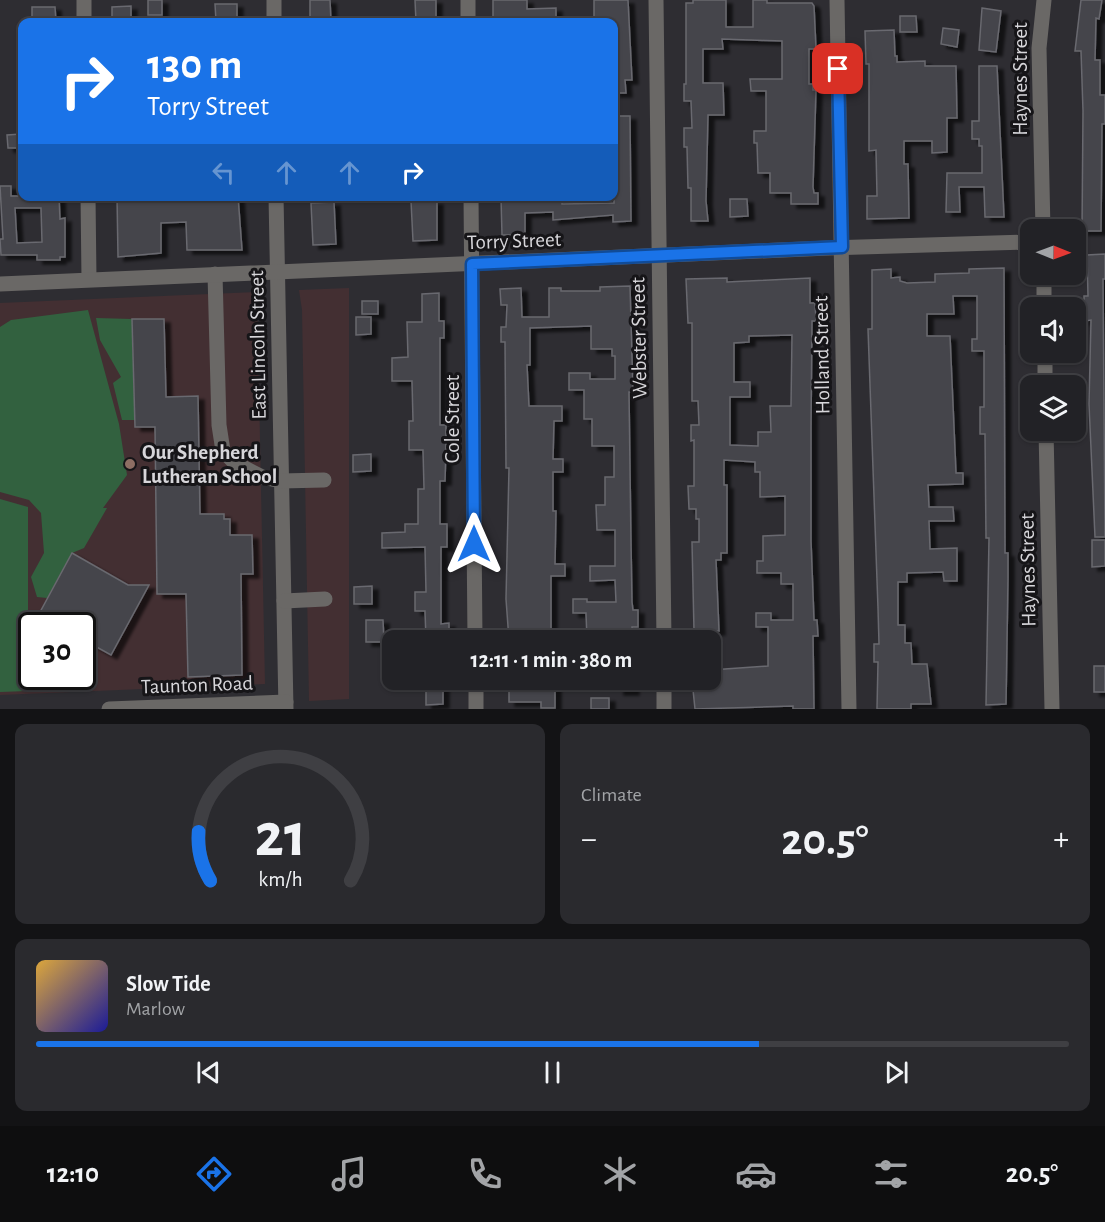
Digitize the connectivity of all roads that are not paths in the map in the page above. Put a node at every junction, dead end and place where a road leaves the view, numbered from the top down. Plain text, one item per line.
1 (84, 0) edge
2 (274, 0) edge
3 (468, 0) edge
4 (656, 0) edge
5 (837, 0) edge
6 (1044, 0) edge
7 (84, 18) edge
8 (274, 18) edge
9 (468, 18) edge
10 (87, 201) edge
11 (276, 201) edge
12 (471, 201) edge
13 (1043, 219) edge
14 (1020, 242) edge
15 (842, 247) junction
16 (659, 256) junction
17 (472, 264) junction
18 (278, 272) junction
19 (215, 274) junction
20 (89, 279) junction
21 (0, 284) edge
22 (1046, 441) edge
23 (324, 480) dead end
24 (281, 481) junction
25 (325, 599) dead end
26 (284, 601) junction
27 (475, 630) edge
28 (663, 630) edge
29 (476, 690) edge
30 (664, 690) edge
31 (286, 706) edge
32 (109, 709) edge
33 (476, 709) edge
34 (664, 709) edge
35 (849, 709) edge
36 (1052, 709) edge

1 - 7 street
2 - 8 street
3 - 9 street
4 - 16 street, Webster Street
5 - 15 street, Holland Street
6 - 13 street, Haynes Street
10 - 20 street
11 - 18 street, East Lincoln Street
12 - 17 street, Cole Street
14 - 15 street, Torry Street
15 - 16 street, Torry Street
15 - 35 street, Holland Street
16 - 17 street, Torry Street
16 - 28 street, Webster Street
17 - 18 street, Torry Street
17 - 27 street, Cole Street
18 - 19 street, Torry Street
18 - 24 street, East Lincoln Street
19 - 20 street, Torry Street
19 - 24 street
20 - 21 street, Torry Street
22 - 36 street, Haynes Street
23 - 24 street
24 - 26 street, East Lincoln Street
25 - 26 street
26 - 31 street, East Lincoln Street
29 - 33 street
30 - 34 street
31 - 32 street, Taunton Road

